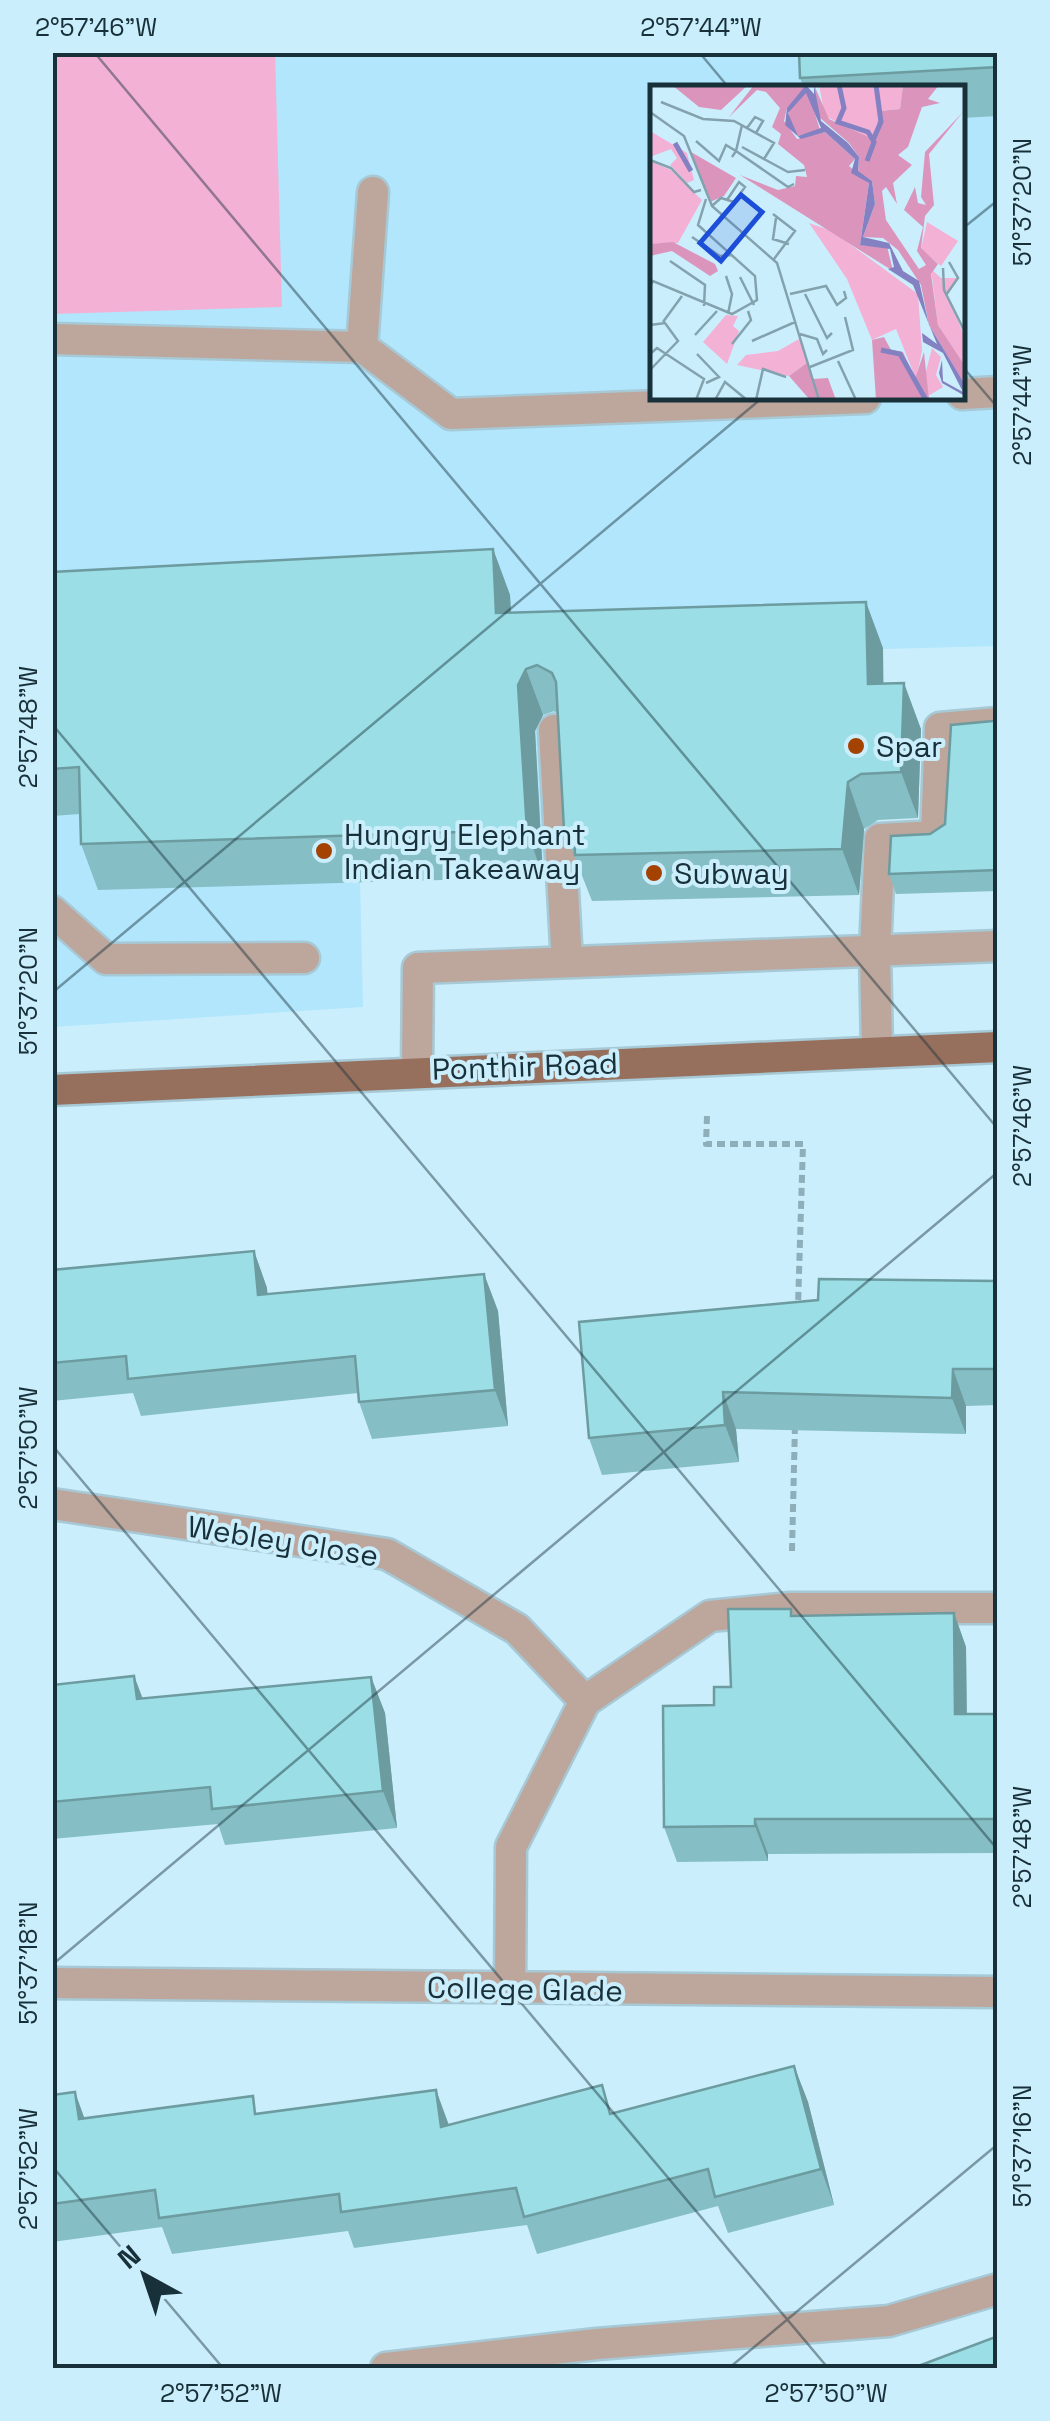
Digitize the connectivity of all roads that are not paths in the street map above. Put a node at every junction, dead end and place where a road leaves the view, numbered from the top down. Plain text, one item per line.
1 (374, 192) dead end
2 (52, 340) edge
3 (362, 347) junction
4 (998, 392) edge
5 (965, 394) edge
6 (813, 400) edge
7 (998, 723) edge
8 (554, 730) edge
9 (52, 911) edge
10 (998, 946) edge
11 (875, 950) junction
12 (304, 958) dead end
13 (567, 962) junction
14 (998, 1048) edge
15 (878, 1050) junction
16 (417, 1070) junction
17 (52, 1090) edge
18 (52, 1504) edge
19 (998, 1608) edge
20 (585, 1701) junction
21 (52, 1983) edge
22 (510, 1989) junction
23 (998, 1992) edge
24 (998, 2288) edge
25 (386, 2368) edge

1 - 3 street
2 - 3 street
3 - 6 street
4 - 5 street
7 - 11 street
8 - 13 street
9 - 12 street
10 - 11 street
11 - 13 street
11 - 15 street
13 - 16 street
14 - 15 main road, Ponthir Road
15 - 16 main road, Ponthir Road
16 - 17 main road, Ponthir Road
18 - 20 street, Webley Close
19 - 20 street
20 - 22 street
21 - 22 street, College Glade
22 - 23 street, College Glade
24 - 25 street

